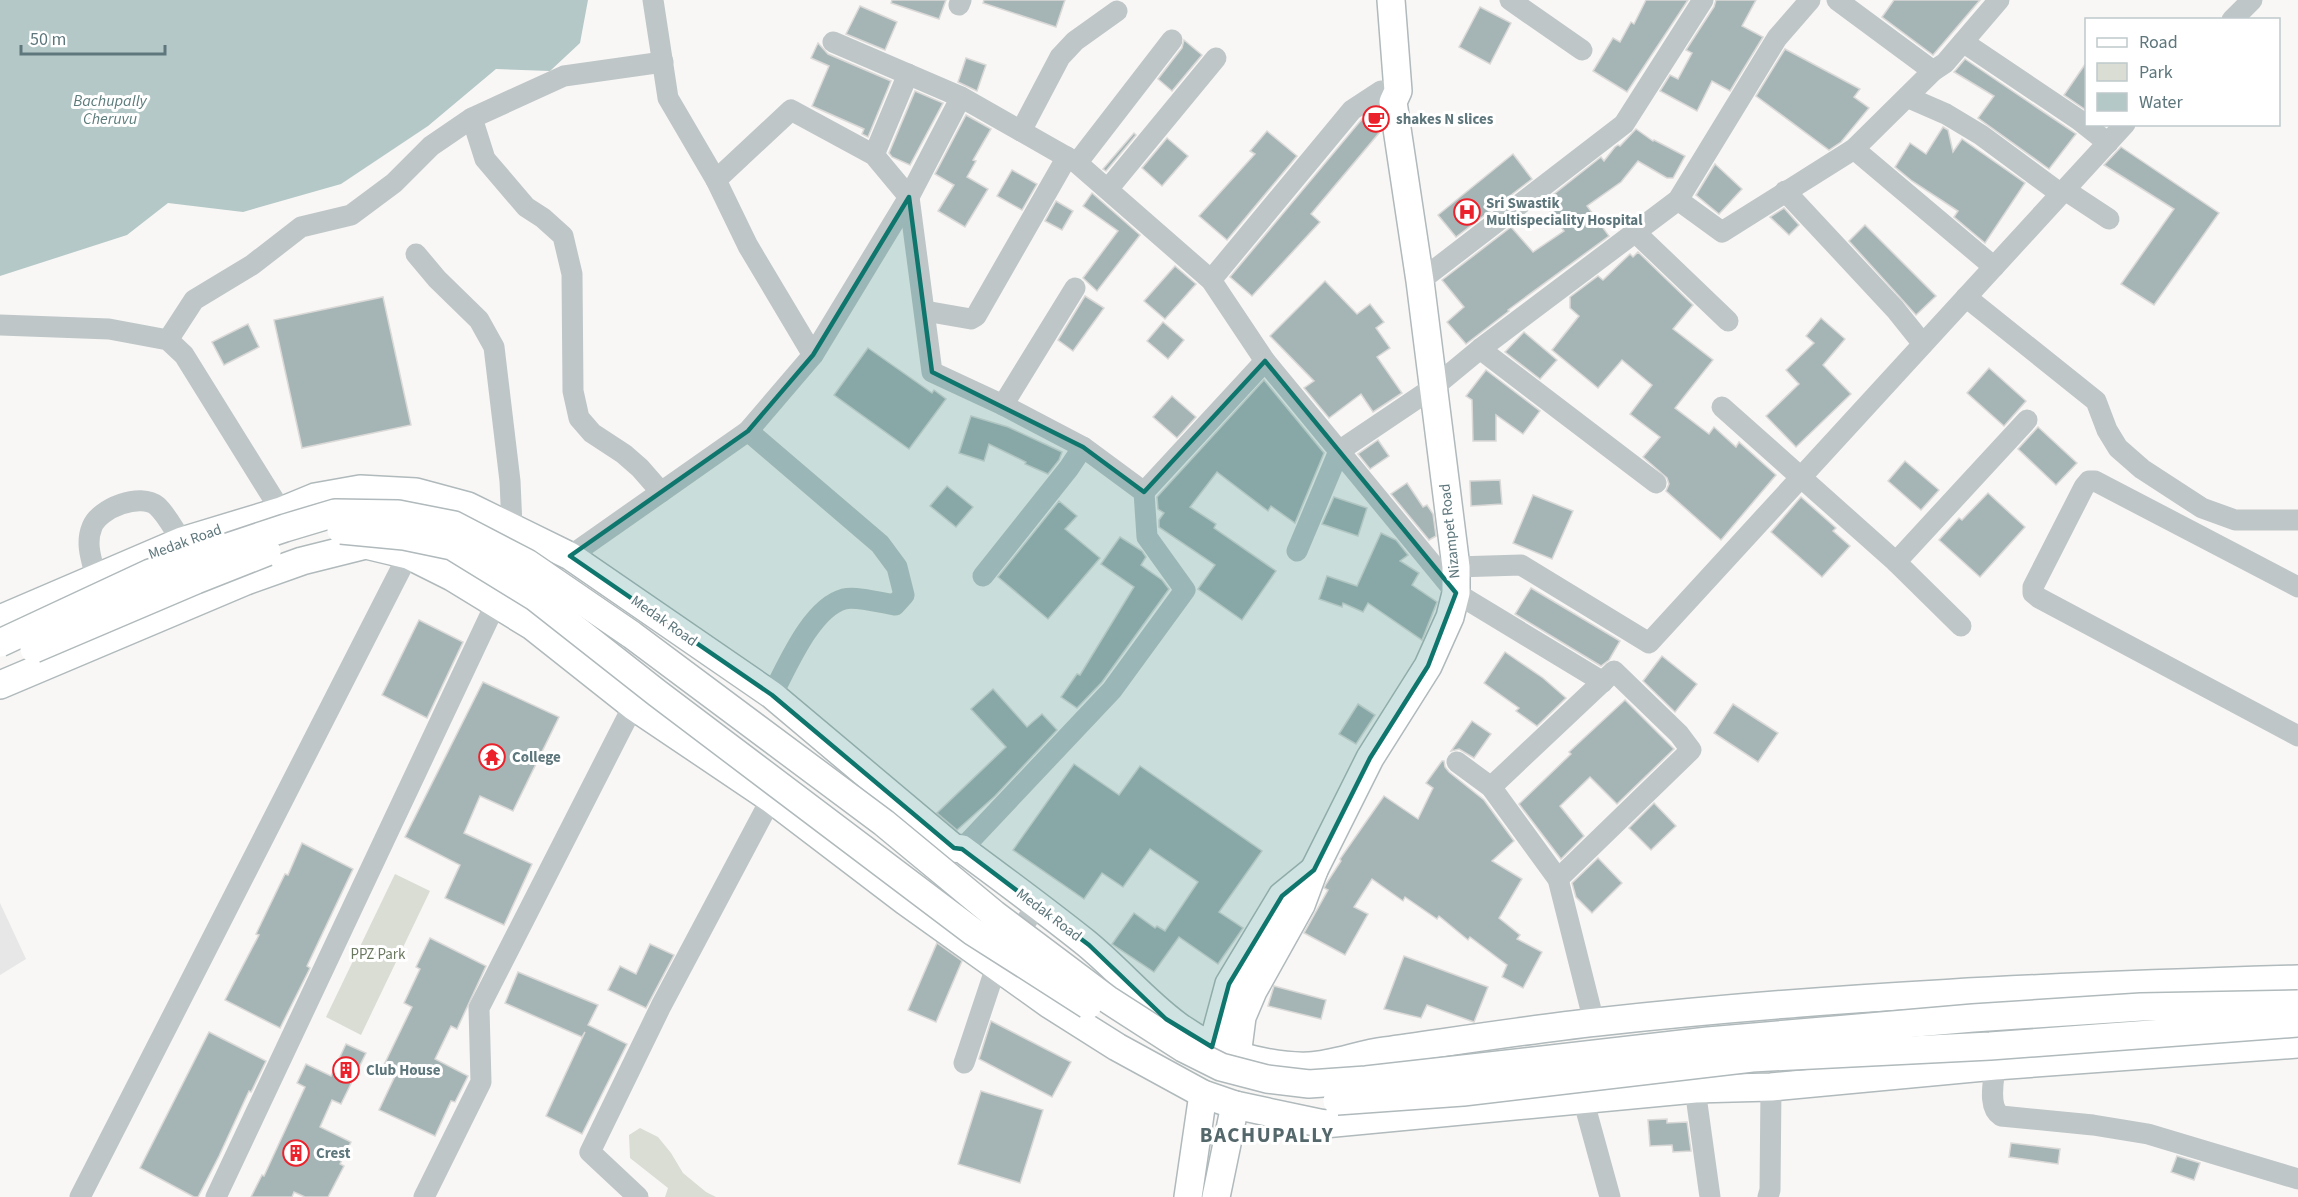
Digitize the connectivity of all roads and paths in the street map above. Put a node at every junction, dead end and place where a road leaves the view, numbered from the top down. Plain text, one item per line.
1 (653, 0) edge
2 (1373, 0) edge
3 (1391, 0) edge
4 (1510, 0) edge
5 (1702, 0) edge
6 (1810, 0) edge
7 (1837, 0) edge
8 (1999, 0) edge
9 (2252, 0) edge
10 (1117, 11) dead end
11 (2234, 18) edge
12 (1172, 40) dead end
13 (832, 42) dead end
14 (1963, 42) junction
15 (1582, 50) dead end
16 (1216, 58) dead end
17 (663, 62) junction
18 (1933, 71) junction
19 (908, 74) junction
20 (961, 97) junction
21 (1387, 97) junction
22 (1907, 97) junction
23 (472, 118) junction
24 (2085, 125) edge
25 (2087, 126) edge
26 (2124, 126) edge
27 (1021, 131) junction
28 (2108, 143) junction
29 (1854, 149) junction
30 (874, 155) junction
31 (1072, 160) junction
32 (716, 180) junction
33 (1108, 189) junction
34 (1785, 191) junction
35 (2063, 192) junction
36 (909, 197) junction
37 (1678, 200) junction
38 (2109, 219) dead end
39 (1635, 232) junction
40 (416, 254) dead end
41 (1994, 267) junction
42 (1211, 280) junction
43 (1420, 281) junction
44 (1074, 288) dead end
45 (1966, 297) junction
46 (925, 311) junction
47 (1728, 321) dead end
48 (0, 324) edge
49 (168, 340) junction
50 (1923, 344) junction
51 (1480, 349) junction
52 (813, 355) junction
53 (1265, 361) junction
54 (1434, 387) junction
55 (1003, 405) junction
56 (1722, 407) dead end
57 (2027, 420) dead end
58 (748, 431) junction
59 (1083, 447) junction
60 (1339, 451) junction
61 (1800, 476) junction
62 (1656, 483) dead end
63 (661, 492) junction
64 (1144, 492) junction
65 (280, 511) junction
66 (2298, 520) edge
67 (512, 526) junction
68 (182, 541) junction
69 (1297, 551) dead end
70 (408, 555) junction
71 (570, 556) junction
72 (1896, 562) junction
73 (983, 576) dead end
74 (96, 577) junction
75 (1456, 580) junction
76 (2298, 588) edge
77 (495, 605) junction
78 (0, 619) edge
79 (1961, 626) dead end
80 (0, 643) edge
81 (0, 680) edge
82 (1603, 682) junction
83 (0, 685) edge
84 (772, 695) junction
85 (633, 706) junction
86 (2298, 736) edge
87 (1457, 762) dead end
88 (1491, 787) junction
89 (771, 800) junction
90 (962, 849) junction
91 (1558, 879) junction
92 (1037, 905) junction
93 (996, 967) junction
94 (2298, 979) edge
95 (2298, 1004) edge
96 (1594, 1022) junction
97 (2298, 1023) edge
98 (1504, 1035) junction
99 (2298, 1044) edge
100 (1225, 1051) junction
101 (964, 1062) dead end
102 (1995, 1066) junction
103 (1771, 1087) junction
104 (1695, 1089) junction
105 (1203, 1094) junction
106 (1583, 1099) junction
107 (1235, 1105) junction
108 (1514, 1106) junction
109 (2298, 1179) edge
110 (80, 1197) edge
111 (216, 1197) edge
112 (424, 1197) edge
113 (638, 1197) edge
114 (1188, 1197) edge
115 (1216, 1197) edge
116 (1610, 1197) edge
117 (1710, 1197) edge
118 (1768, 1197) edge

1 - 17 street
2 - 21 main road, Nizampet Road
3 - 21 main road, Nizampet Road
4 - 15 street
5 - 43 street
6 - 37 street
7 - 18 street
8 - 14 street
9 - 11 street
10 - 27 street
12 - 31 street
13 - 19 street
14 - 18 street
14 - 24 street
16 - 33 street
17 - 23 street
17 - 32 street
18 - 22 street
19 - 20 street
19 - 30 street
20 - 27 street
20 - 36 street
21 - 42 street
21 - 43 main road, Nizampet Road
22 - 29 street
22 - 35 street
23 - 49 street
23 - 63 street
25 - 28 street
26 - 28 street
27 - 31 street
28 - 35 street
29 - 34 street
29 - 41 street
30 - 32 street
30 - 36 street
31 - 33 street
31 - 46 street
32 - 52 street
33 - 42 street
34 - 37 street
34 - 50 street
35 - 38 street
35 - 41 street
36 - 46 street
36 - 52 street
37 - 39 street
39 - 47 street
39 - 51 street
40 - 67 street
41 - 45 street
42 - 53 street
43 - 54 main road, Nizampet Road
44 - 55 street
45 - 50 street
45 - 66 street
46 - 55 street
48 - 49 street
49 - 65 street
50 - 61 street
51 - 54 street
51 - 62 street
52 - 58 street
53 - 60 street
53 - 64 street
54 - 60 street
54 - 75 main road, Nizampet Road
55 - 59 street
56 - 61 street
57 - 72 street
58 - 63 street
58 - 84 street
59 - 64 street
59 - 73 street
60 - 69 street
60 - 75 street
61 - 72 street
61 - 75 street
63 - 71 street
64 - 90 street
65 - 67 main road, Medak Road
65 - 68 main road, Medak Road
67 - 71 main road, Medak Road
68 - 74 main road, Medak Road
68 - 74 street
70 - 77 main road
70 - 83 main road
70 - 110 street
71 - 84 main road, Medak Road
72 - 79 street
74 - 78 main road, Medak Road
75 - 82 street
75 - 100 main road, Nizampet Road
76 - 86 street
77 - 85 main road
77 - 111 street
80 - 95 main road, bridge
81 - 97 main road, bridge
82 - 88 street
82 - 91 street
84 - 90 main road, Medak Road
85 - 89 main road
85 - 112 street
87 - 88 street
88 - 91 street
89 - 93 main road
89 - 113 street
90 - 92 main road, Medak Road
91 - 96 street
92 - 93 street
92 - 100 main road, Medak Road
93 - 101 street
93 - 105 main road
94 - 96 main road, Medak Road
96 - 98 main road, Medak Road
98 - 100 main road, Medak Road
98 - 108 main road
99 - 102 main road
102 - 103 main road
102 - 109 street
103 - 104 main road
103 - 118 street
104 - 106 main road
104 - 117 street
105 - 107 main road
105 - 114 main road
106 - 108 main road
106 - 116 street
107 - 108 main road
107 - 115 main road

